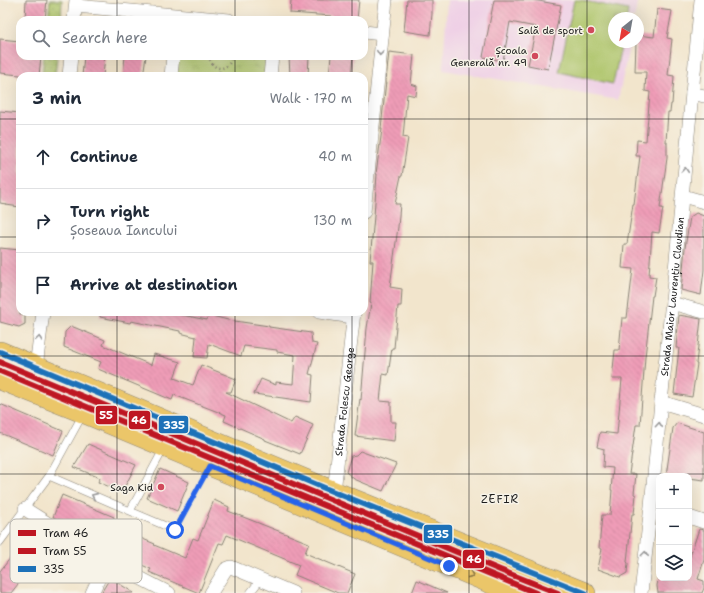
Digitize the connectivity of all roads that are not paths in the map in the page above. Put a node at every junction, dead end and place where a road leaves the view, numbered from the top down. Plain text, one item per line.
1 (386, 0) edge
2 (701, 0) edge
3 (76, 3) edge
4 (74, 16) edge
5 (164, 16) edge
6 (368, 32) edge
7 (382, 34) junction
8 (70, 60) edge
9 (173, 60) edge
10 (272, 60) edge
11 (69, 72) edge
12 (171, 72) edge
13 (270, 72) edge
14 (698, 95) edge
15 (368, 172) edge
16 (682, 196) junction
17 (704, 202) edge
18 (672, 301) junction
19 (704, 312) edge
20 (42, 316) edge
21 (354, 316) edge
22 (0, 352) edge
23 (36, 367) junction
24 (0, 379) edge
25 (661, 402) junction
26 (85, 412) junction
27 (704, 415) edge
28 (165, 447) junction
29 (49, 476) junction
30 (334, 492) junction
31 (655, 507) edge
32 (25, 509) junction
33 (130, 511) junction
34 (692, 518) edge
35 (17, 519) edge
36 (41, 519) edge
37 (704, 522) edge
38 (10, 529) edge
39 (175, 530) road end
40 (0, 542) edge
41 (497, 577) edge
42 (142, 579) edge
43 (261, 579) junction
44 (97, 583) edge
45 (92, 593) edge
46 (169, 593) edge
47 (211, 593) edge
48 (250, 593) edge
49 (293, 593) edge
50 (515, 593) edge
51 (585, 593) edge
52 (640, 593) edge

1 - 7 street
2 - 14 street, Strada Maior Laurențiu Claudian
3 - 4 street
3 - 5 street
6 - 7 street
7 -> 15 street
8 - 11 street
9 - 12 street
10 - 13 street
16 -> 14 street, Strada Maior Laurențiu Claudian
16 - 17 street
16 - 18 street, Strada Maior Laurențiu Claudian
18 - 19 street
18 - 25 street, Strada Maior Laurențiu Claudian
23 -> 20 street
21 - 30 street, Strada Folescu George
22 - 23 main road
23 - 30 main road
24 - 26 main road
25 - 27 street
31 -> 25 street, Strada Maior Laurențiu Claudian
26 - 28 main road
26 - 29 lane
28 - 33 lane
28 -> 41 main road
29 - 32 lane
33 -> 29 lane
30 - 41 main road
52 -> 31 street, Strada Maior Laurențiu Claudian
32 - 35 lane
32 - 36 street
33 - 39 lane
34 - 37 street
38 - 40 lane
41 - 50 main road
41 - 51 main road
42 - 46 street
43 - 47 street
43 - 48 lane
43 - 49 street
44 - 45 street

